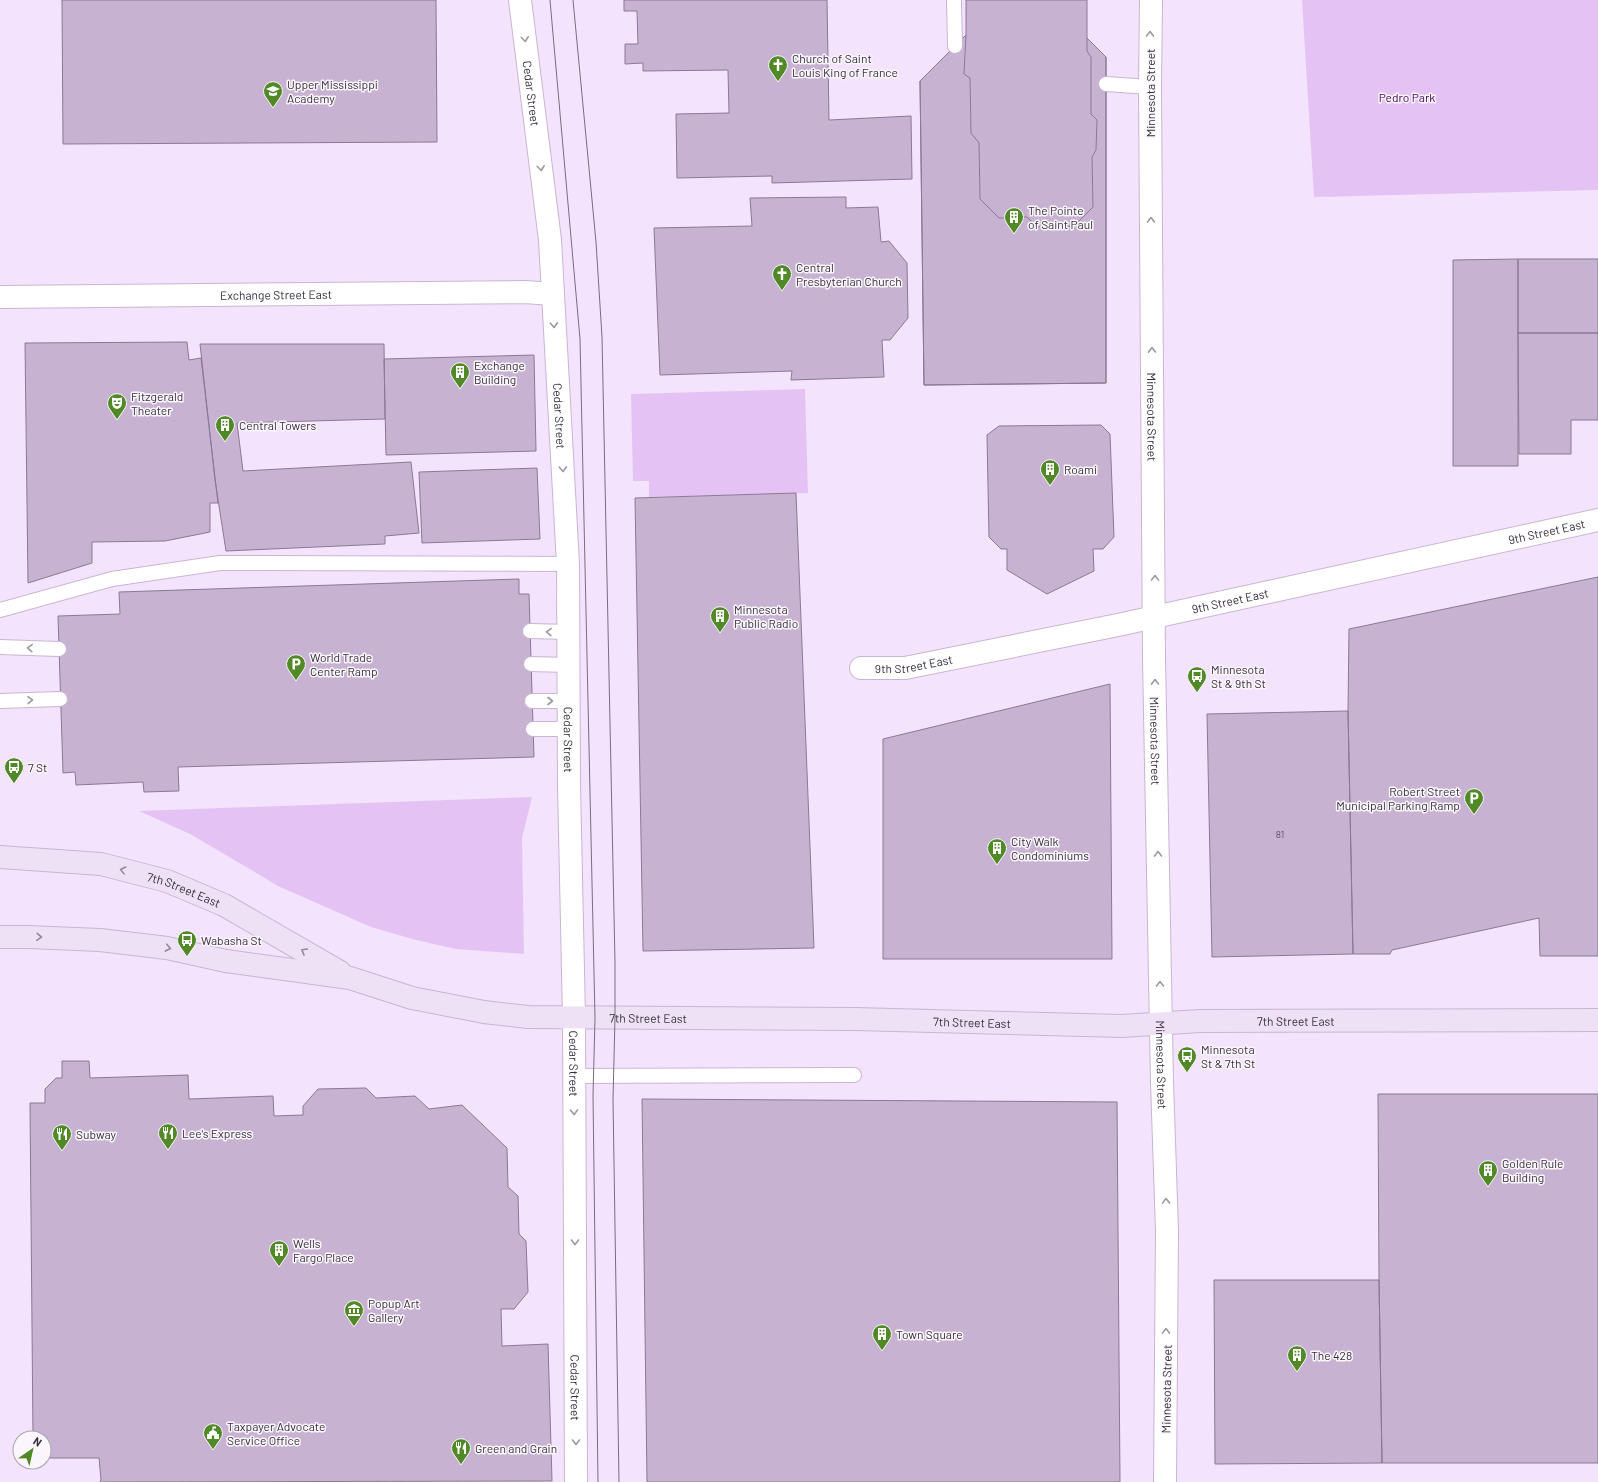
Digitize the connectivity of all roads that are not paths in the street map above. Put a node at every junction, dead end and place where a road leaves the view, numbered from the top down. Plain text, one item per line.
1 (520, 0) edge
2 (954, 0) edge
3 (1151, 0) edge
4 (955, 46) dead end
5 (1106, 84) dead end
6 (1150, 87) junction
7 (552, 294) junction
8 (0, 297) edge
9 (1598, 520) edge
10 (568, 564) junction
11 (0, 610) edge
12 (1154, 617) junction
13 (530, 631) dead end
14 (568, 632) junction
15 (0, 647) edge
16 (59, 649) dead end
17 (531, 664) dead end
18 (569, 665) junction
19 (861, 668) dead end
20 (60, 699) dead end
21 (532, 701) dead end
22 (569, 701) junction
23 (0, 702) edge
24 (533, 729) dead end
25 (569, 729) junction
26 (0, 857) edge
27 (0, 937) edge
28 (350, 978) junction
29 (574, 1017) junction
30 (1598, 1020) edge
31 (1161, 1023) junction
32 (854, 1075) dead end
33 (574, 1076) junction
34 (576, 1482) edge
35 (1165, 1482) edge

1 -> 7 street, Cedar Street
2 - 4 lane
6 -> 3 street, Minnesota Street
5 - 6 lane
12 -> 6 street, Minnesota Street
7 - 8 street, Exchange Street East
7 -> 10 street, Cedar Street
9 - 12 street, 9th Street East
10 - 11 lane
10 - 14 street, Cedar Street
12 - 19 street, 9th Street East
31 -> 12 street, Minnesota Street
14 -> 13 lane
14 - 18 street, Cedar Street
16 -> 15 lane
17 - 18 lane
18 - 22 street, Cedar Street
23 -> 20 lane
21 -> 22 lane
22 - 25 street, Cedar Street
24 - 25 lane
25 - 29 street, Cedar Street
28 -> 26 main road, 7th Street East
27 -> 28 main road, 7th Street East
28 - 29 main road, 7th Street East
29 - 31 main road, 7th Street East
29 - 33 street, Cedar Street
30 - 31 main road, 7th Street East
35 -> 31 street, Minnesota Street
32 - 33 lane
33 -> 34 street, Cedar Street

